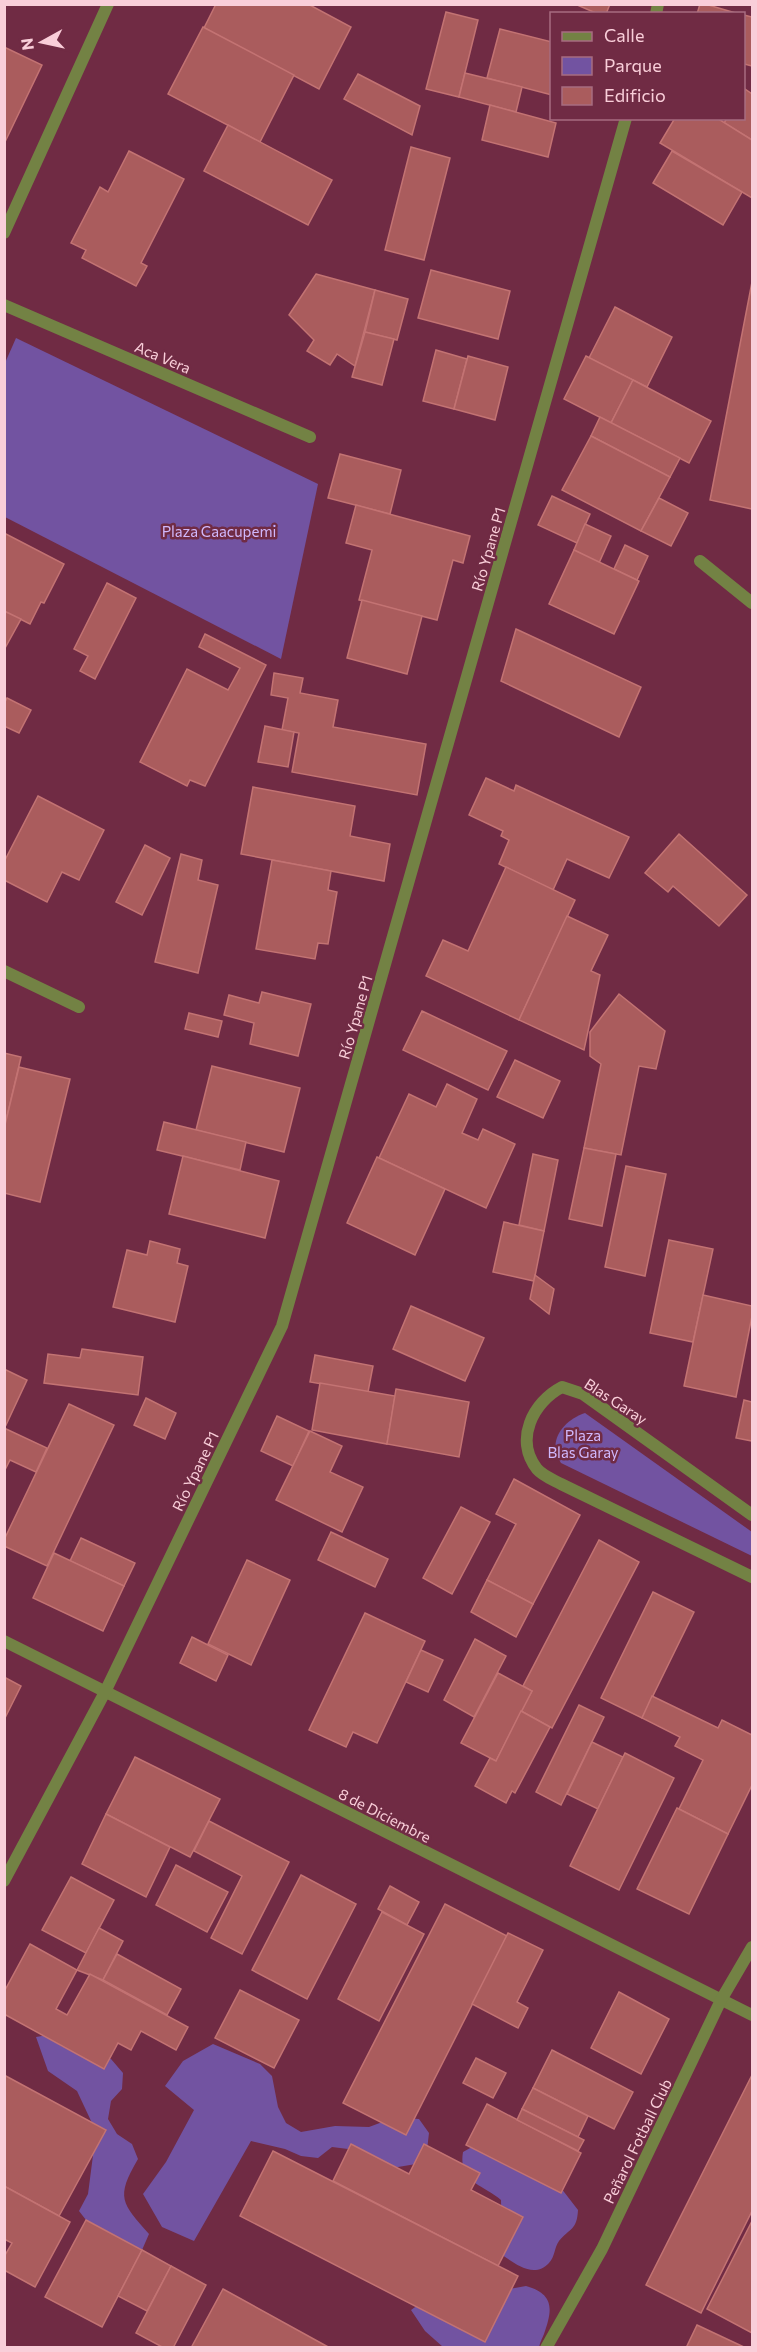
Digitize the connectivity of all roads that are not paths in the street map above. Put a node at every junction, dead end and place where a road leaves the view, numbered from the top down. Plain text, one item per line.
1 (108, 4) edge
2 (625, 120) edge
3 (4, 232) edge
4 (4, 305) edge
5 (310, 437) dead end
6 (700, 561) dead end
7 (753, 603) edge
8 (4, 971) edge
9 (79, 1007) dead end
10 (753, 1515) edge
11 (753, 1578) edge
12 (4, 1641) edge
13 (105, 1692) junction
14 (4, 1881) edge
15 (753, 1947) edge
16 (721, 2000) junction
17 (753, 2015) edge
18 (546, 2348) edge

1 - 3 street
2 - 13 street, Río Ypane P1
4 - 5 street, Aca Vera
6 - 7 street
8 - 9 street
10 - 11 street, Blas Garay
12 - 13 street, 8 de Diciembre
13 - 14 street, Río Ypane P1
13 - 16 street, 8 de Diciembre
15 - 16 street, Peñarol Fotball Club
16 - 17 street, 8 de Diciembre
16 - 18 street, Peñarol Fotball Club

